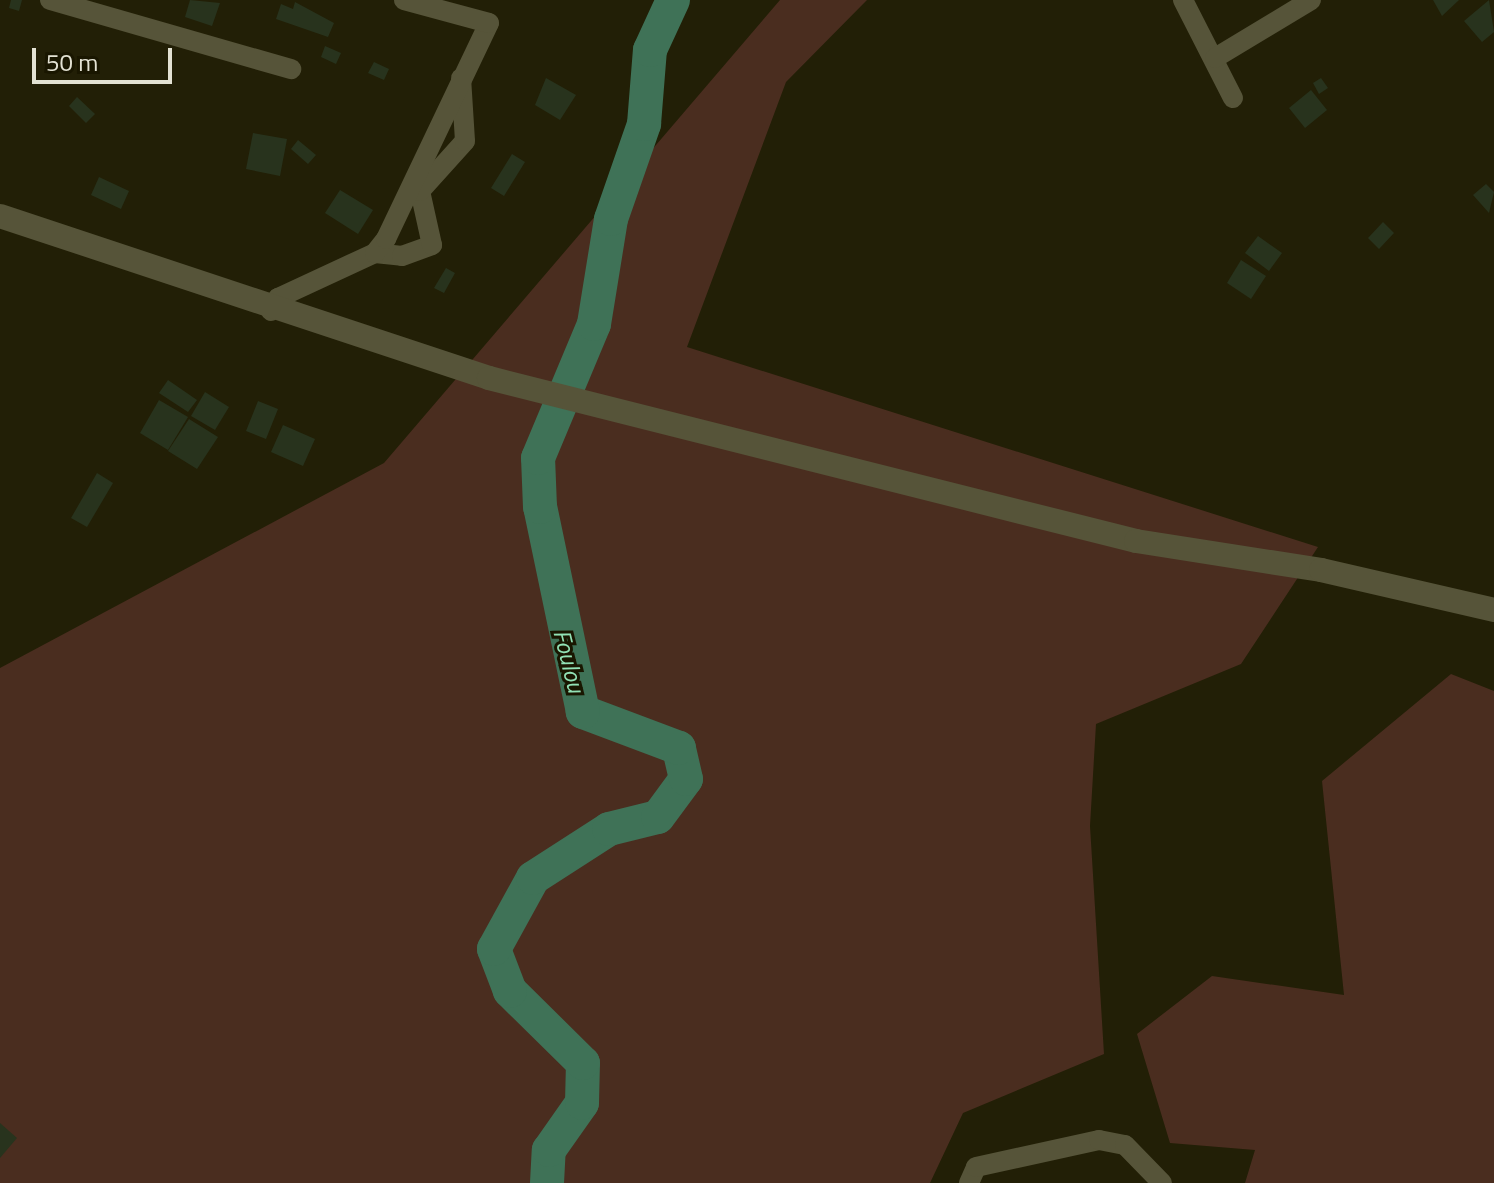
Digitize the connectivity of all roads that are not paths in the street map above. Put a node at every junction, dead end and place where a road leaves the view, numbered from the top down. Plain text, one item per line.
1 (50, 0) edge
2 (404, 0) edge
3 (1311, 0) edge
4 (1191, 3) edge
5 (1215, 58) junction
6 (291, 69) dead end
7 (461, 78) junction
8 (1233, 98) dead end
9 (0, 216) edge
10 (375, 253) junction
11 (271, 311) junction
12 (1494, 610) edge
13 (969, 1183) edge
14 (1162, 1183) edge

1 - 6 street
2 - 7 street
3 - 5 street
4 - 5 street
5 - 8 street
7 - 10 street
7 - 10 street
9 - 11 street
10 - 11 street
11 - 12 street
13 - 14 street

